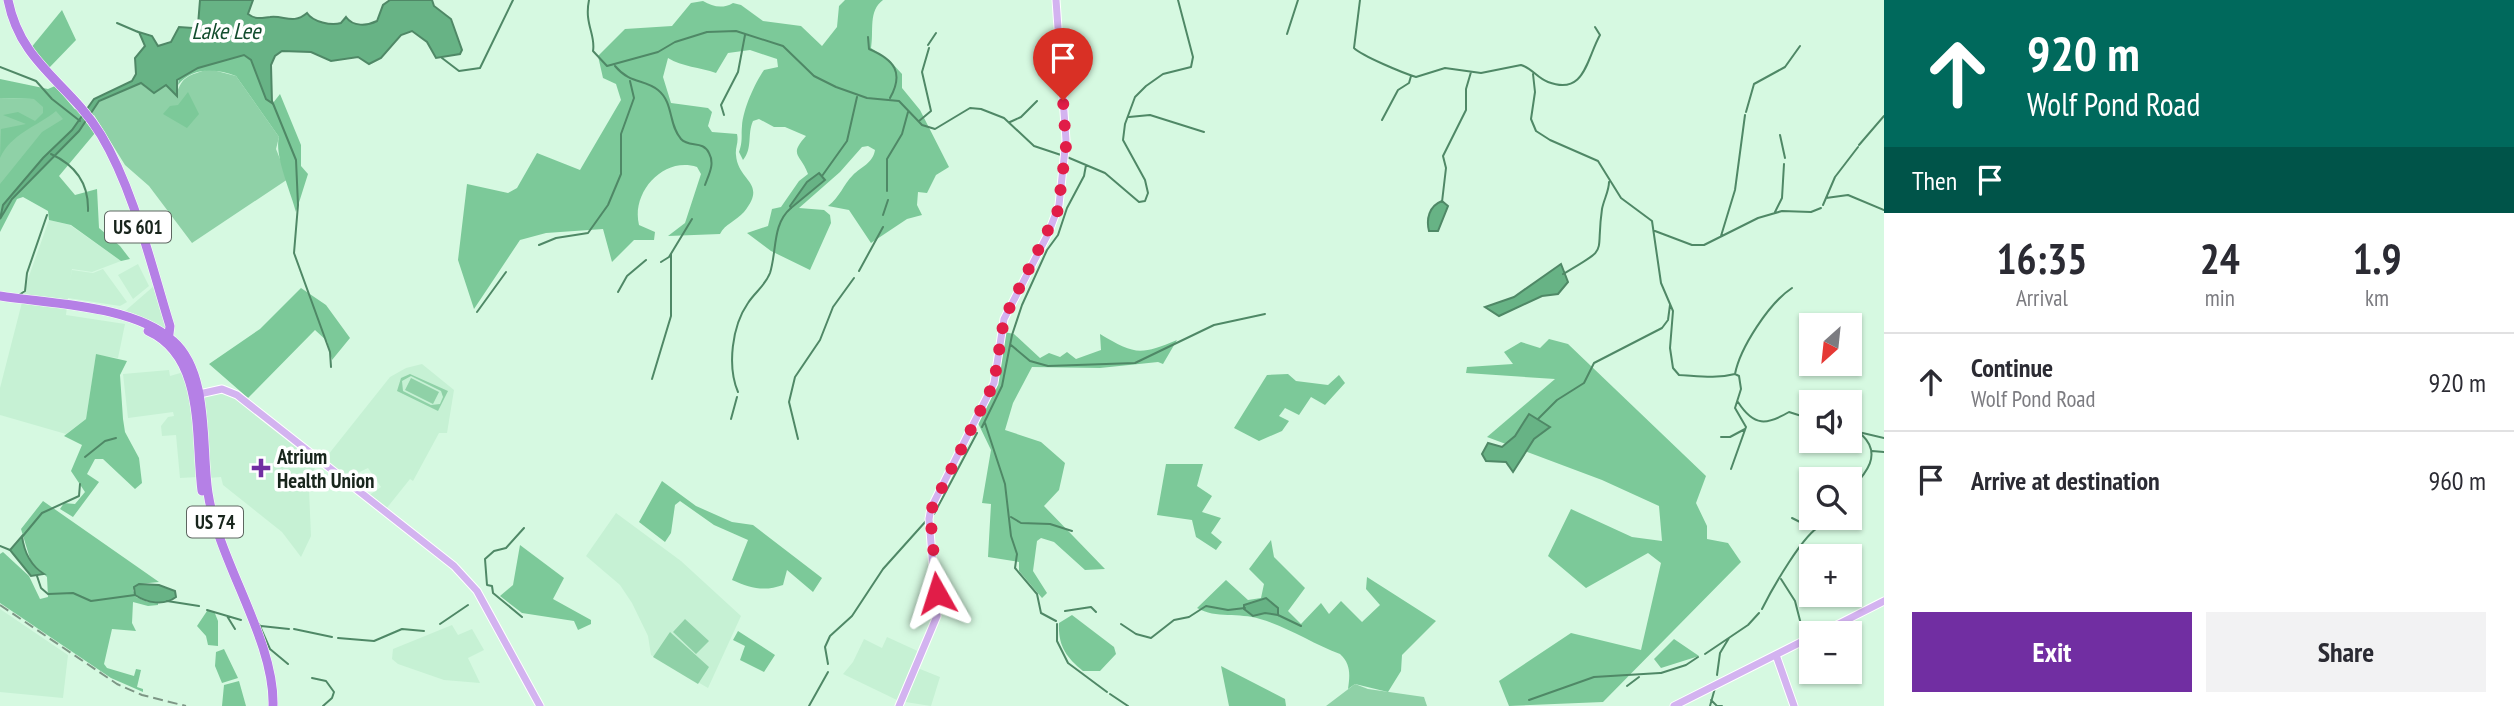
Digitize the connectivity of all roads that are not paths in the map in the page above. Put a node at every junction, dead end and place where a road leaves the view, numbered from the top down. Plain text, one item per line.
1 (8, 0) edge
2 (1056, 0) edge
3 (3, 300) edge
4 (47, 306) junction
5 (119, 318) junction
6 (169, 341) junction
7 (195, 395) junction
8 (1884, 601) edge
9 (1845, 621) edge
10 (1799, 643) edge
11 (1776, 655) junction
12 (267, 706) edge
13 (273, 706) edge
14 (540, 706) edge
15 (899, 706) edge
16 (1674, 706) edge
17 (1794, 706) edge

1 - 6 highway, US 601
2 - 15 main road
3 - 4 highway
3 - 4 highway
4 - 5 highway
4 - 5 highway, US 74
5 - 6 highway, US 74
5 - 6 highway, US 74
6 - 7 highway, US 74
7 - 12 highway, US 74
7 - 13 highway, US 74
7 - 14 main road
8 - 9 main road
10 - 11 main road
11 - 16 main road
11 - 17 main road

